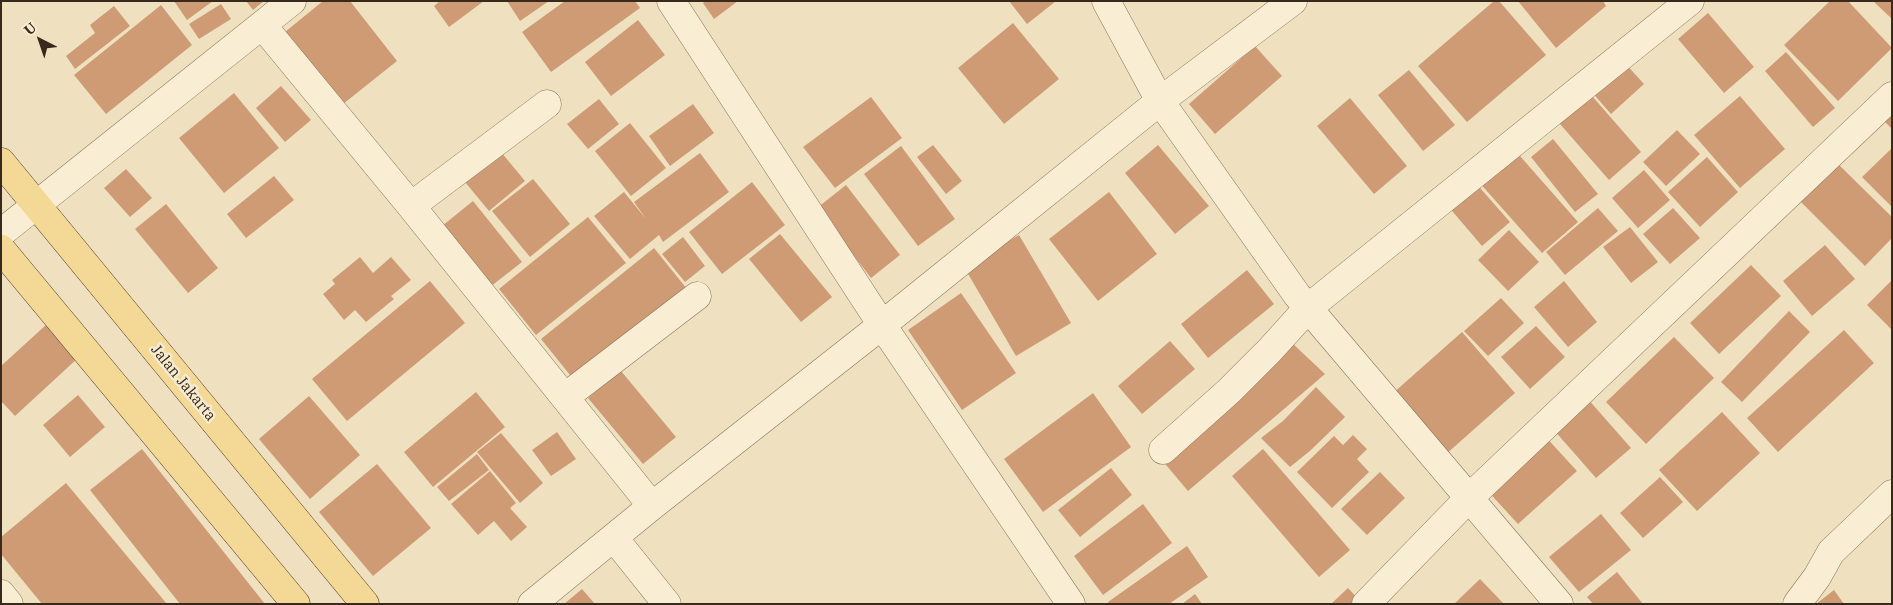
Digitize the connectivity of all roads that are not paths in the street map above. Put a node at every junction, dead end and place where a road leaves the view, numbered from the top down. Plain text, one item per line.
1 (292, 1) edge
2 (671, 1) edge
3 (1106, 1) edge
4 (1293, 1) edge
5 (1690, 1) edge
6 (262, 25) junction
7 (1892, 96) edge
8 (1160, 102) junction
9 (547, 104) dead end
10 (1, 162) edge
11 (36, 204) junction
12 (412, 206) junction
13 (1, 233) edge
14 (1, 249) edge
15 (697, 296) dead end
16 (1308, 308) junction
17 (882, 325) junction
18 (565, 397) junction
19 (1163, 450) dead end
20 (1892, 494) edge
21 (1469, 498) junction
22 (652, 506) junction
23 (614, 538) junction
24 (1, 594) edge
25 (9, 604) edge
26 (296, 604) edge
27 (365, 604) edge
28 (532, 604) edge
29 (667, 604) edge
30 (1070, 604) edge
31 (1366, 604) edge
32 (1559, 604) edge
33 (1797, 604) edge

1 - 6 street
2 - 17 street
3 - 8 street
4 - 8 street
5 - 16 street
6 - 11 street
6 - 12 street
7 - 21 street
8 - 16 street
8 - 17 street
9 - 12 street
10 - 11 main road, Jalan Jakarta
11 - 13 street
11 - 27 main road, Jalan Jakarta
12 - 18 street
14 - 26 main road
15 - 18 street
16 - 19 street
16 - 21 street
17 - 22 street
17 - 30 street
18 - 22 street
20 - 33 street
21 - 31 street
21 - 32 street
22 - 23 street
23 - 28 street
23 - 29 street
24 - 25 street

